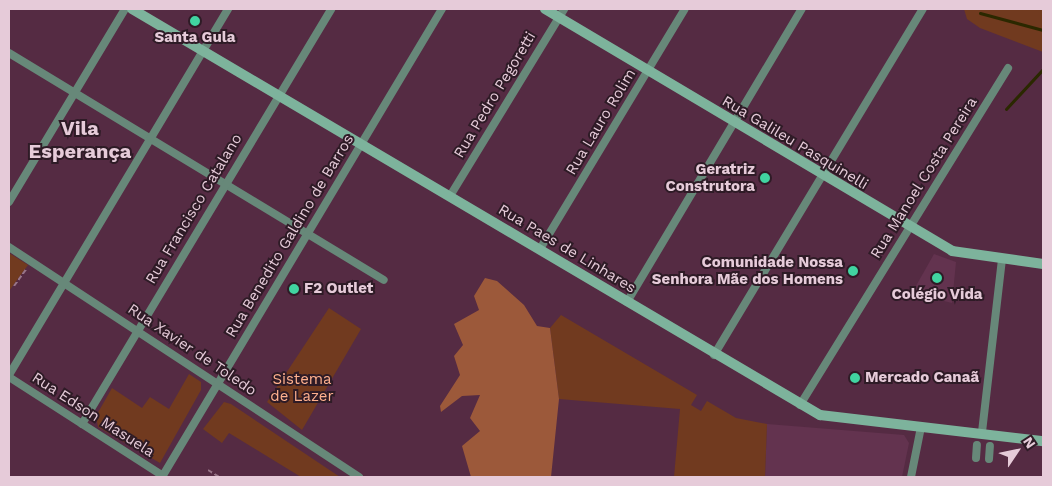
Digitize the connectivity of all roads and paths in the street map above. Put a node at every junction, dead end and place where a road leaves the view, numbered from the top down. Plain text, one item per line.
1 (125, 9) edge
2 (132, 9) edge
3 (228, 9) edge
4 (331, 9) edge
5 (442, 9) edge
6 (545, 9) edge
7 (685, 9) edge
8 (802, 9) edge
9 (923, 9) edge
10 (561, 13) edge
11 (203, 50) junction
12 (9, 53) edge
13 (1008, 68) dead end
14 (648, 72) junction
15 (76, 94) junction
16 (278, 95) junction
17 (734, 124) junction
18 (150, 139) junction
19 (362, 144) junction
20 (822, 177) junction
21 (226, 184) junction
22 (450, 196) junction
23 (9, 202) edge
24 (910, 228) junction
25 (308, 234) junction
26 (9, 247) edge
27 (540, 249) junction
28 (1002, 260) junction
29 (32, 262) junction
30 (1043, 264) edge
31 (384, 280) dead end
32 (64, 283) junction
33 (14, 286) dead end
34 (627, 302) junction
35 (138, 331) junction
36 (714, 355) junction
37 (9, 376) edge
38 (218, 384) junction
39 (800, 405) junction
40 (82, 424) junction
41 (921, 427) junction
42 (982, 432) junction
43 (1043, 441) edge
44 (977, 445) dead end
45 (990, 446) dead end
46 (976, 458) dead end
47 (989, 459) dead end
48 (208, 470) dead end
49 (163, 477) edge
50 (219, 477) edge
51 (358, 477) edge
52 (911, 477) edge

1 - 15 street
2 - 11 street, Rua Paes de Linhares
3 - 11 street
4 - 16 street, Rua Francisco Catalano
5 - 19 street, Rua Benedito Galdino de Barros
6 - 10 street, Rua Galileu Pasquinelli
7 - 14 street, Rua Lauro Rolim
8 - 17 street
9 - 20 street
10 - 14 street, Rua Galileu Pasquinelli
10 - 22 street, Rua Pedro Pegoretti
11 - 16 street, Rua Paes de Linhares
11 - 18 street
12 - 15 street
13 - 24 street, Rua Manoel Costa Pereira
14 - 17 street, Rua Galileu Pasquinelli
14 - 27 street, Rua Lauro Rolim
15 - 18 street
15 - 23 street
16 - 19 street, Rua Paes de Linhares
16 - 21 street, Rua Francisco Catalano
17 - 20 street, Rua Galileu Pasquinelli
17 - 34 street
18 - 21 street
18 - 32 street
19 - 22 street, Rua Paes de Linhares
19 - 25 street, Rua Benedito Galdino de Barros
20 - 24 street, Rua Galileu Pasquinelli
20 - 36 street
21 - 25 street
21 - 35 street, Rua Francisco Catalano
22 - 27 street, Rua Paes de Linhares
24 - 28 street, Rua Galileu Pasquinelli
24 - 39 street, Rua Manoel Costa Pereira
25 - 31 street
25 - 38 street, Rua Benedito Galdino de Barros
26 - 29 street, Rua Xavier de Toledo
27 - 34 street, Rua Paes de Linhares
28 - 30 street, Rua Galileu Pasquinelli
28 - 42 street
29 - 32 street, Rua Xavier de Toledo
29 - 33 path
32 - 35 street, Rua Xavier de Toledo
32 - 37 street
34 - 36 street, Rua Paes de Linhares
35 - 38 street, Rua Xavier de Toledo
35 - 40 street, Rua Francisco Catalano
36 - 39 street, Rua Paes de Linhares
37 - 40 street, Rua Edson Masuela
38 - 49 street, Rua Benedito Galdino de Barros
38 - 51 street, Rua Xavier de Toledo
39 - 41 street, Rua Paes de Linhares
40 - 49 street, Rua Edson Masuela
41 - 42 street, Rua Paes de Linhares
41 - 52 street
42 - 43 street, Rua Paes de Linhares
44 - 46 street
45 - 47 street
48 - 50 path

